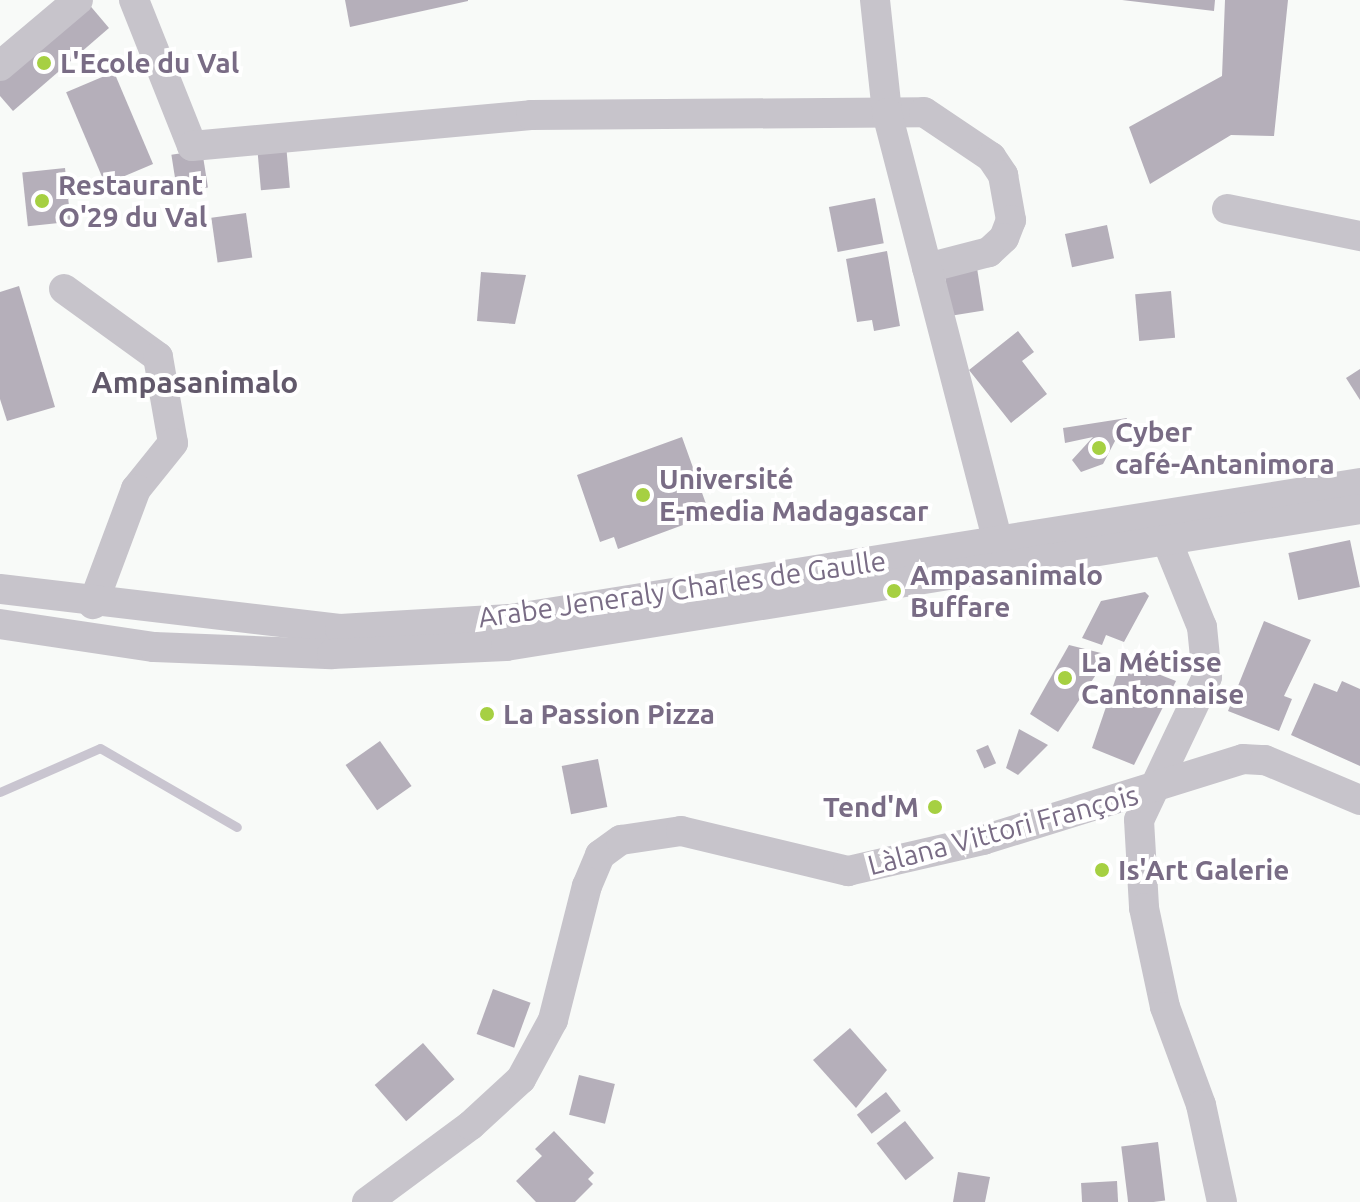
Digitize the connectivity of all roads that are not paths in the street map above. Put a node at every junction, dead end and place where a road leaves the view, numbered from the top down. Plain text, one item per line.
1 (78, 0) edge
2 (134, 0) edge
3 (875, 0) edge
4 (0, 66) edge
5 (887, 113) junction
6 (1227, 209) dead end
7 (1360, 236) edge
8 (927, 268) junction
9 (64, 289) dead end
10 (1360, 483) edge
11 (1360, 509) edge
12 (998, 541) junction
13 (1167, 541) junction
14 (1005, 570) junction
15 (0, 589) edge
16 (93, 604) junction
17 (0, 624) edge
18 (1157, 789) junction
19 (1360, 800) edge
20 (367, 1202) edge
21 (1222, 1202) edge

1 - 4 street
2 - 5 street
3 - 5 street
5 - 8 street
5 - 8 street
6 - 7 street
8 - 12 street
9 - 16 street
10 - 12 street, Arabe Jeneraly Charles de Gaulle
11 - 13 street, Arabe Jeneraly Charles de Gaulle
12 - 14 street
12 - 16 street, Arabe Jeneraly Charles de Gaulle
13 - 14 street, Arabe Jeneraly Charles de Gaulle
13 - 18 street
14 - 17 street, Arabe Jeneraly Charles de Gaulle
15 - 16 street, Arabe Jeneraly Charles de Gaulle
18 - 19 street, Làlana Vittori François
18 - 20 street, Làlana Vittori François
18 - 21 street

